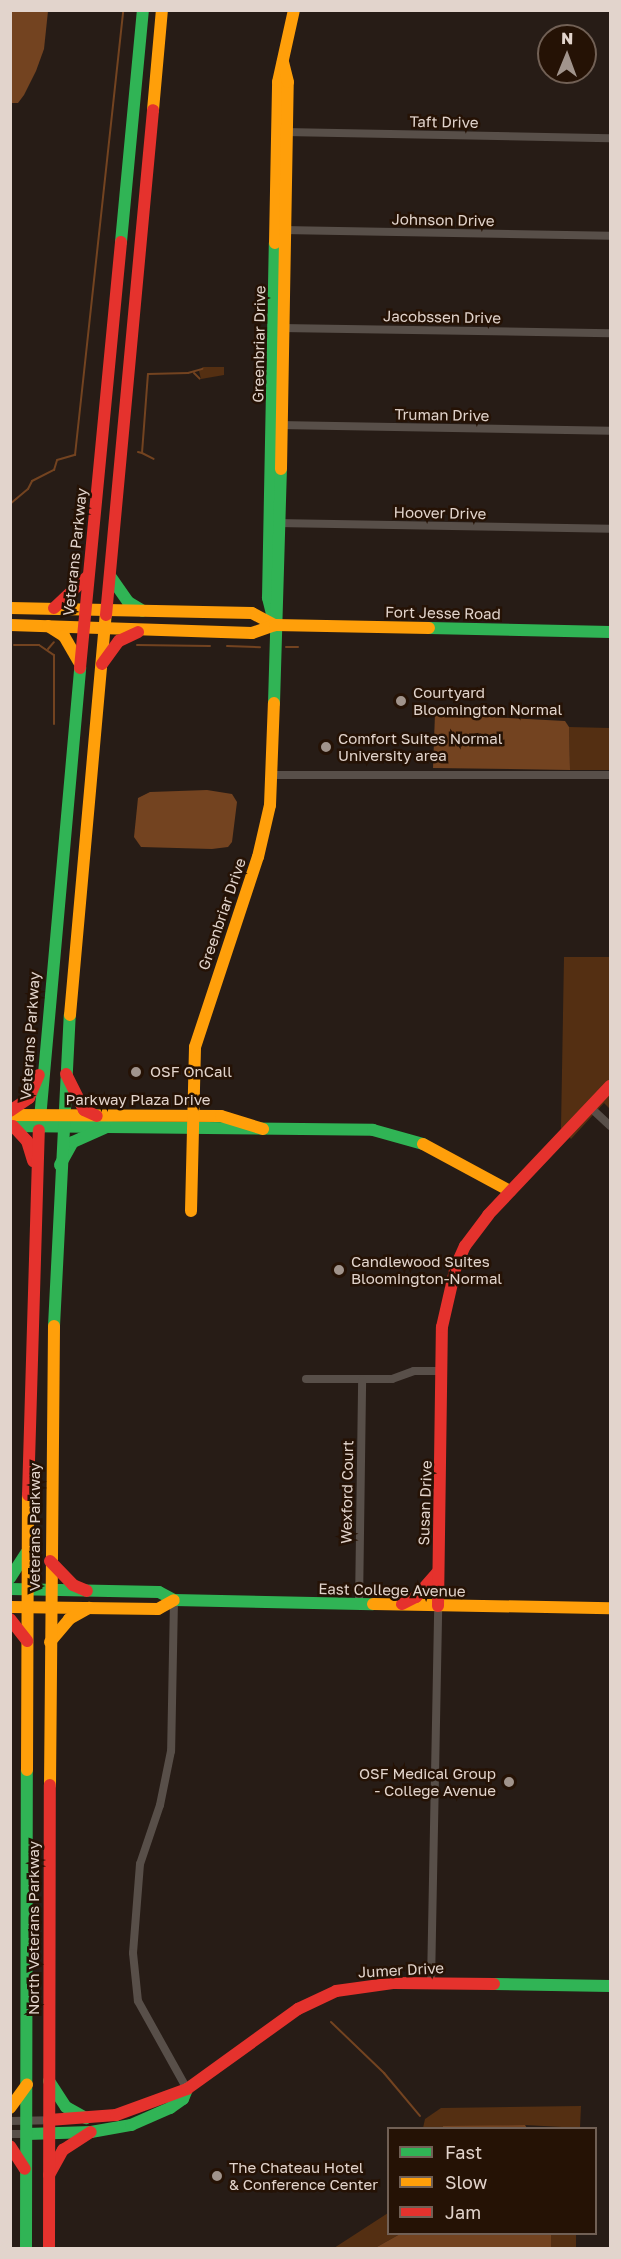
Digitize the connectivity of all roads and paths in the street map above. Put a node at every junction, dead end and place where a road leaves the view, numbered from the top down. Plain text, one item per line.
1 (143, 10) edge
2 (162, 10) edge
3 (294, 10) edge
4 (282, 132) junction
5 (610, 138) edge
6 (280, 230) junction
7 (610, 236) edge
8 (279, 328) junction
9 (610, 333) edge
10 (277, 425) junction
11 (610, 431) edge
12 (275, 523) junction
13 (610, 529) edge
14 (88, 576) junction
15 (110, 576) junction
16 (10, 608) edge
17 (53, 609) junction
18 (85, 609) junction
19 (107, 610) junction
20 (144, 612) junction
21 (10, 625) edge
22 (275, 625) junction
23 (47, 626) junction
24 (83, 627) junction
25 (106, 628) junction
26 (142, 630) junction
27 (610, 632) edge
28 (79, 662) junction
29 (102, 664) junction
30 (273, 775) junction
31 (610, 775) edge
32 (43, 1067) junction
33 (65, 1072) junction
34 (610, 1086) edge
35 (592, 1109) junction
36 (96, 1116) junction
37 (191, 1116) junction
38 (11, 1119) edge
39 (39, 1120) junction
40 (62, 1121) junction
41 (610, 1126) edge
42 (105, 1128) junction
43 (262, 1129) junction
44 (191, 1130) junction
45 (59, 1168) junction
46 (36, 1173) junction
47 (510, 1191) junction
48 (192, 1211) dead end
49 (441, 1371) junction
50 (306, 1379) dead end
51 (362, 1380) junction
52 (27, 1551) junction
53 (50, 1561) junction
54 (438, 1572) junction
55 (10, 1578) edge
56 (10, 1589) edge
57 (27, 1589) junction
58 (50, 1590) junction
59 (87, 1591) junction
60 (174, 1600) junction
61 (359, 1605) junction
62 (399, 1606) junction
63 (438, 1606) junction
64 (10, 1607) edge
65 (27, 1608) junction
66 (51, 1608) junction
67 (88, 1608) junction
68 (610, 1608) edge
69 (10, 1619) edge
70 (27, 1641) junction
71 (50, 1642) junction
72 (431, 1983) junction
73 (610, 1986) edge
74 (49, 2081) junction
75 (27, 2085) junction
76 (187, 2089) junction
77 (10, 2108) edge
78 (86, 2118) junction
79 (49, 2120) junction
80 (10, 2121) edge
81 (27, 2121) junction
82 (91, 2132) junction
83 (10, 2134) edge
84 (27, 2134) junction
85 (49, 2134) junction
86 (10, 2146) edge
87 (26, 2172) junction
88 (49, 2175) junction
89 (26, 2248) edge
90 (49, 2248) edge

1 - 14 main road, Veterans Parkway
2 - 15 main road, Veterans Parkway
3 - 4 main road, Greenbriar Drive
4 - 5 street, Taft Drive
4 - 6 main road, Greenbriar Drive
6 - 7 street, Johnson Drive
6 - 8 main road, Greenbriar Drive
8 - 9 street, Jacobssen Drive
8 - 10 main road, Greenbriar Drive
10 - 11 street, Truman Drive
10 - 12 main road, Greenbriar Drive
12 - 13 street, Hoover Drive
12 - 22 main road, Greenbriar Drive
14 - 17 main road
14 - 18 main road, Veterans Parkway
15 - 19 main road, Veterans Parkway
15 - 20 main road
16 - 17 main road, Fort Jesse Road
17 - 18 main road, Fort Jesse Road
18 - 19 main road, Fort Jesse Road
18 - 24 main road, Veterans Parkway
19 - 20 main road, Fort Jesse Road
19 - 25 main road, Veterans Parkway
20 - 22 main road, Fort Jesse Road
21 - 23 main road, Fort Jesse Road
22 - 26 main road, Fort Jesse Road
22 - 27 main road, Fort Jesse Road
22 - 30 main road, Greenbriar Drive
23 - 24 main road, Fort Jesse Road
23 - 28 main road
24 - 25 main road, Fort Jesse Road
24 - 28 main road, Veterans Parkway
25 - 26 main road, Fort Jesse Road
25 - 29 main road, Veterans Parkway
26 - 29 main road
28 - 32 main road, Veterans Parkway
29 - 33 main road, Veterans Parkway
30 - 31 street
30 - 37 main road, Greenbriar Drive
32 - 38 main road
32 - 39 main road, Veterans Parkway
33 - 36 main road
33 - 40 main road, Veterans Parkway
34 - 35 main road, Susan Drive
35 - 41 street
35 - 47 main road, Susan Drive
36 - 37 main road, Parkway Plaza Drive
36 - 40 main road, Parkway Plaza Drive
37 - 43 main road, Parkway Plaza Drive
37 - 44 main road, Greenbriar Drive
38 - 39 main road, Parkway Plaza Drive
38 - 46 main road
39 - 40 main road, Parkway Plaza Drive
39 - 46 main road, Veterans Parkway
40 - 42 main road, Parkway Plaza Drive
40 - 45 main road, Veterans Parkway
42 - 44 main road, Parkway Plaza Drive
42 - 45 main road
43 - 44 main road, Parkway Plaza Drive
43 - 47 main road, Parkway Plaza Drive
44 - 48 main road, Greenbriar Drive
45 - 53 main road, Veterans Parkway
46 - 52 main road, Veterans Parkway
47 - 49 main road, Susan Drive
49 - 51 street
49 - 54 main road, Susan Drive
50 - 51 street
51 - 61 street, Wexford Court
52 - 55 main road
52 - 57 main road, Veterans Parkway
53 - 58 main road, Veterans Parkway
53 - 59 main road
54 - 62 main road
54 - 63 main road, Susan Drive
56 - 57 main road, East College Avenue
57 - 58 main road, East College Avenue
57 - 65 main road, Veterans Parkway
58 - 59 main road, East College Avenue
58 - 66 main road, Veterans Parkway
59 - 60 main road, East College Avenue
60 - 61 main road, East College Avenue
60 - 67 main road, East College Avenue
60 - 76 street
61 - 62 main road, East College Avenue
62 - 63 main road, East College Avenue
63 - 68 main road, East College Avenue
63 - 72 street, Susan Drive
64 - 65 main road, East College Avenue
65 - 66 main road, East College Avenue
65 - 70 main road, Veterans Parkway
66 - 67 main road, East College Avenue
66 - 71 main road, North Veterans Parkway
67 - 71 main road
69 - 70 main road
70 - 75 main road, Veterans Parkway
71 - 74 main road, North Veterans Parkway
72 - 73 main road, Jumer Drive
72 - 76 main road, Jumer Drive
74 - 78 main road
74 - 79 main road, North Veterans Parkway
75 - 77 main road
75 - 81 main road, Veterans Parkway
76 - 78 main road, Jumer Drive
76 - 82 main road, Jumer Drive
78 - 79 main road, Jumer Drive
79 - 81 street
79 - 85 main road, North Veterans Parkway
80 - 81 street
81 - 84 main road, Veterans Parkway
82 - 85 main road, Jumer Drive
82 - 88 main road
83 - 84 street
84 - 85 main road, Jumer Drive
84 - 87 main road, Veterans Parkway
85 - 88 main road, North Veterans Parkway
86 - 87 main road
87 - 89 main road, Veterans Parkway
88 - 90 main road, North Veterans Parkway

